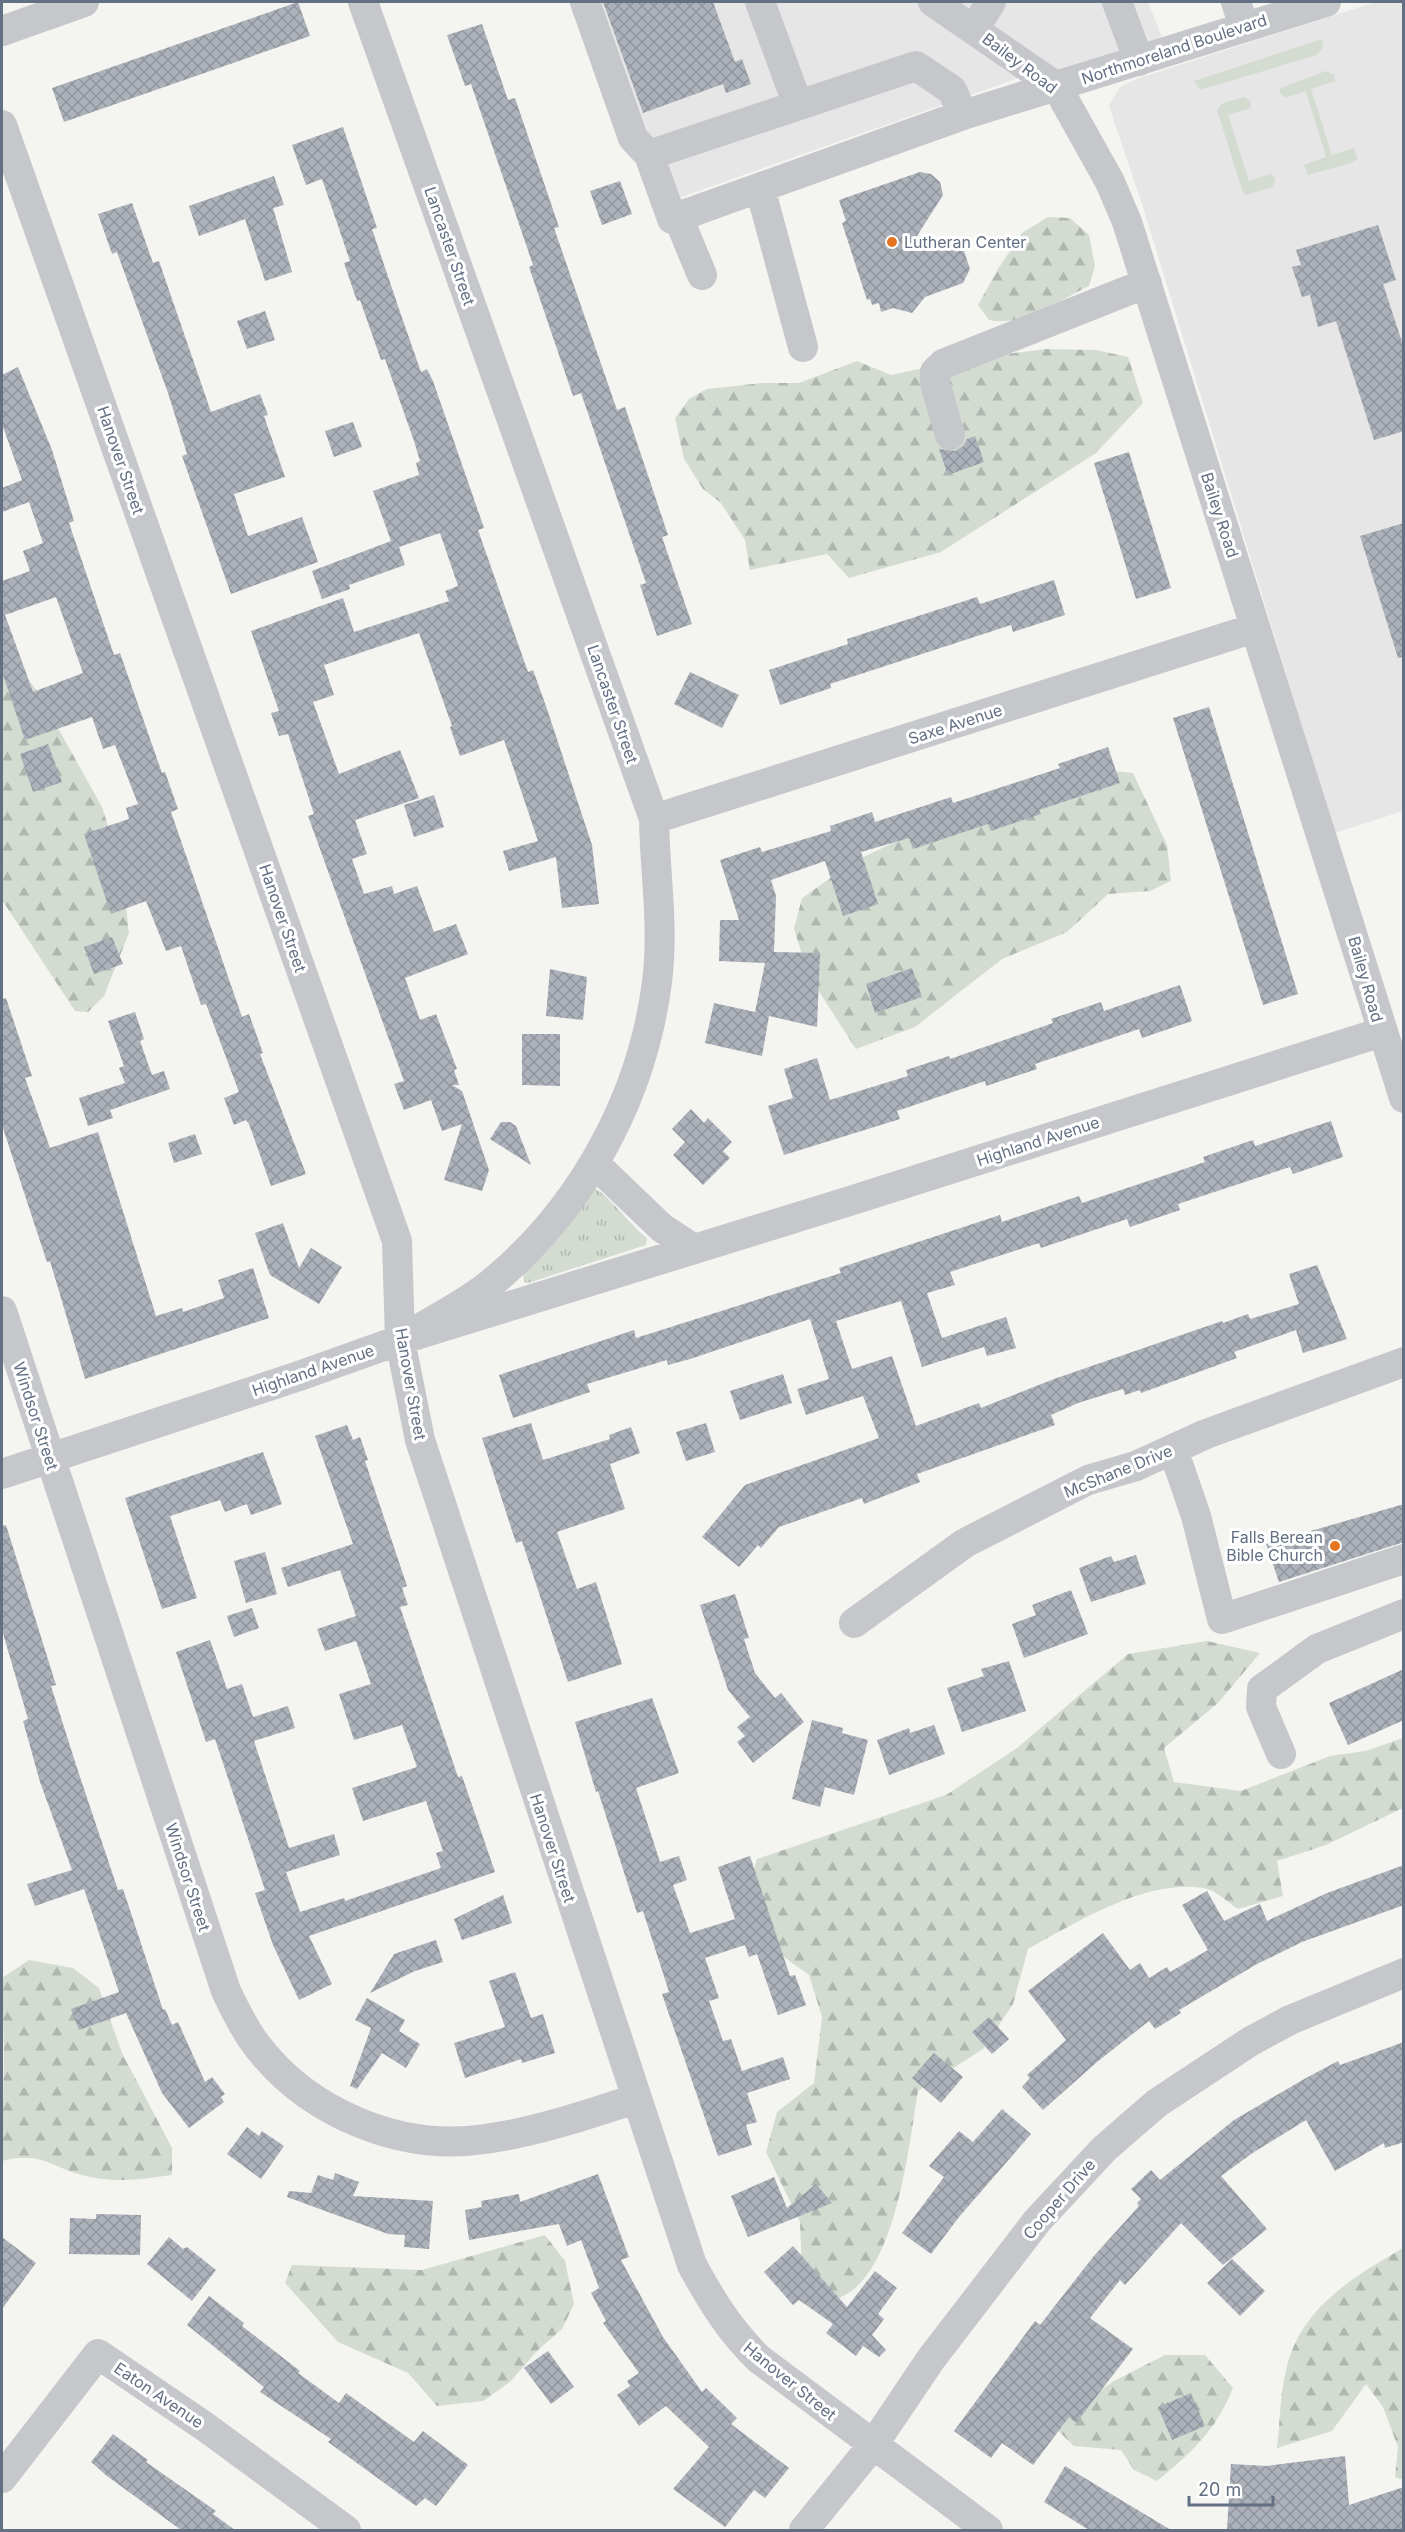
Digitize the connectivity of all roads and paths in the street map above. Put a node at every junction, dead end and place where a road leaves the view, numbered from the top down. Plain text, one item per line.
1 (84, 2) edge
2 (363, 2) edge
3 (585, 2) edge
4 (760, 2) edge
5 (933, 2) edge
6 (991, 2) edge
7 (1117, 2) edge
8 (1326, 2) edge
9 (1240, 14) edge
10 (974, 29) junction
11 (2, 31) edge
12 (1138, 61) junction
13 (1057, 87) junction
14 (798, 105) junction
15 (963, 115) junction
16 (2, 125) edge
17 (649, 155) junction
18 (760, 188) junction
19 (678, 217) junction
20 (702, 275) dead end
21 (1147, 283) junction
22 (803, 347) dead end
23 (950, 435) dead end
24 (1256, 628) junction
25 (654, 819) junction
26 (1382, 1032) junction
27 (1404, 1098) edge
28 (594, 1163) junction
29 (694, 1249) junction
30 (2, 1311) edge
31 (400, 1340) junction
32 (1404, 1362) edge
33 (1173, 1449) junction
34 (48, 1457) junction
35 (2, 1474) edge
36 (1404, 1559) edge
37 (1404, 1614) edge
38 (854, 1623) dead end
39 (1281, 1754) dead end
40 (1404, 1972) edge
41 (635, 2099) junction
42 (873, 2445) junction
43 (2, 2478) edge
44 (346, 2530) edge
45 (804, 2530) edge
46 (988, 2530) edge

1 - 11 street
2 - 25 street, Lancaster Street
3 - 17 street
4 - 14 street
5 - 10 street, Bailey Road
6 - 10 street
7 - 12 street
8 - 9 street, Northmoreland Boulevard
9 - 12 street, Northmoreland Boulevard
10 - 13 street, Bailey Road
12 - 13 street, Northmoreland Boulevard
13 - 15 street, Northmoreland Boulevard
13 - 21 street, Bailey Road
14 - 15 street
14 - 17 street
15 - 18 street, Northmoreland Boulevard
16 - 31 street, Hanover Street
17 - 19 street
18 - 19 street, Northmoreland Boulevard
18 - 22 street
19 - 20 street
21 - 23 street
21 - 24 street, Bailey Road
24 - 25 street, Saxe Avenue
24 - 26 street, Bailey Road
25 - 28 street, Lancaster Street
26 - 27 street, Bailey Road
26 - 29 street, Highland Avenue
28 - 29 street
28 - 31 street, Lancaster Street
29 - 31 street, Highland Avenue
30 - 34 street, Windsor Street
31 - 34 street, Highland Avenue
31 - 41 street, Hanover Street
32 - 33 street, McShane Drive
33 - 36 street
33 - 38 street, McShane Drive
34 - 35 street, Highland Avenue
34 - 41 street, Windsor Street
37 - 39 street
40 - 42 street, Cooper Drive
41 - 42 street, Hanover Street
42 - 45 street, Cooper Drive
42 - 46 street, Hanover Street
43 - 44 street, Eaton Avenue

